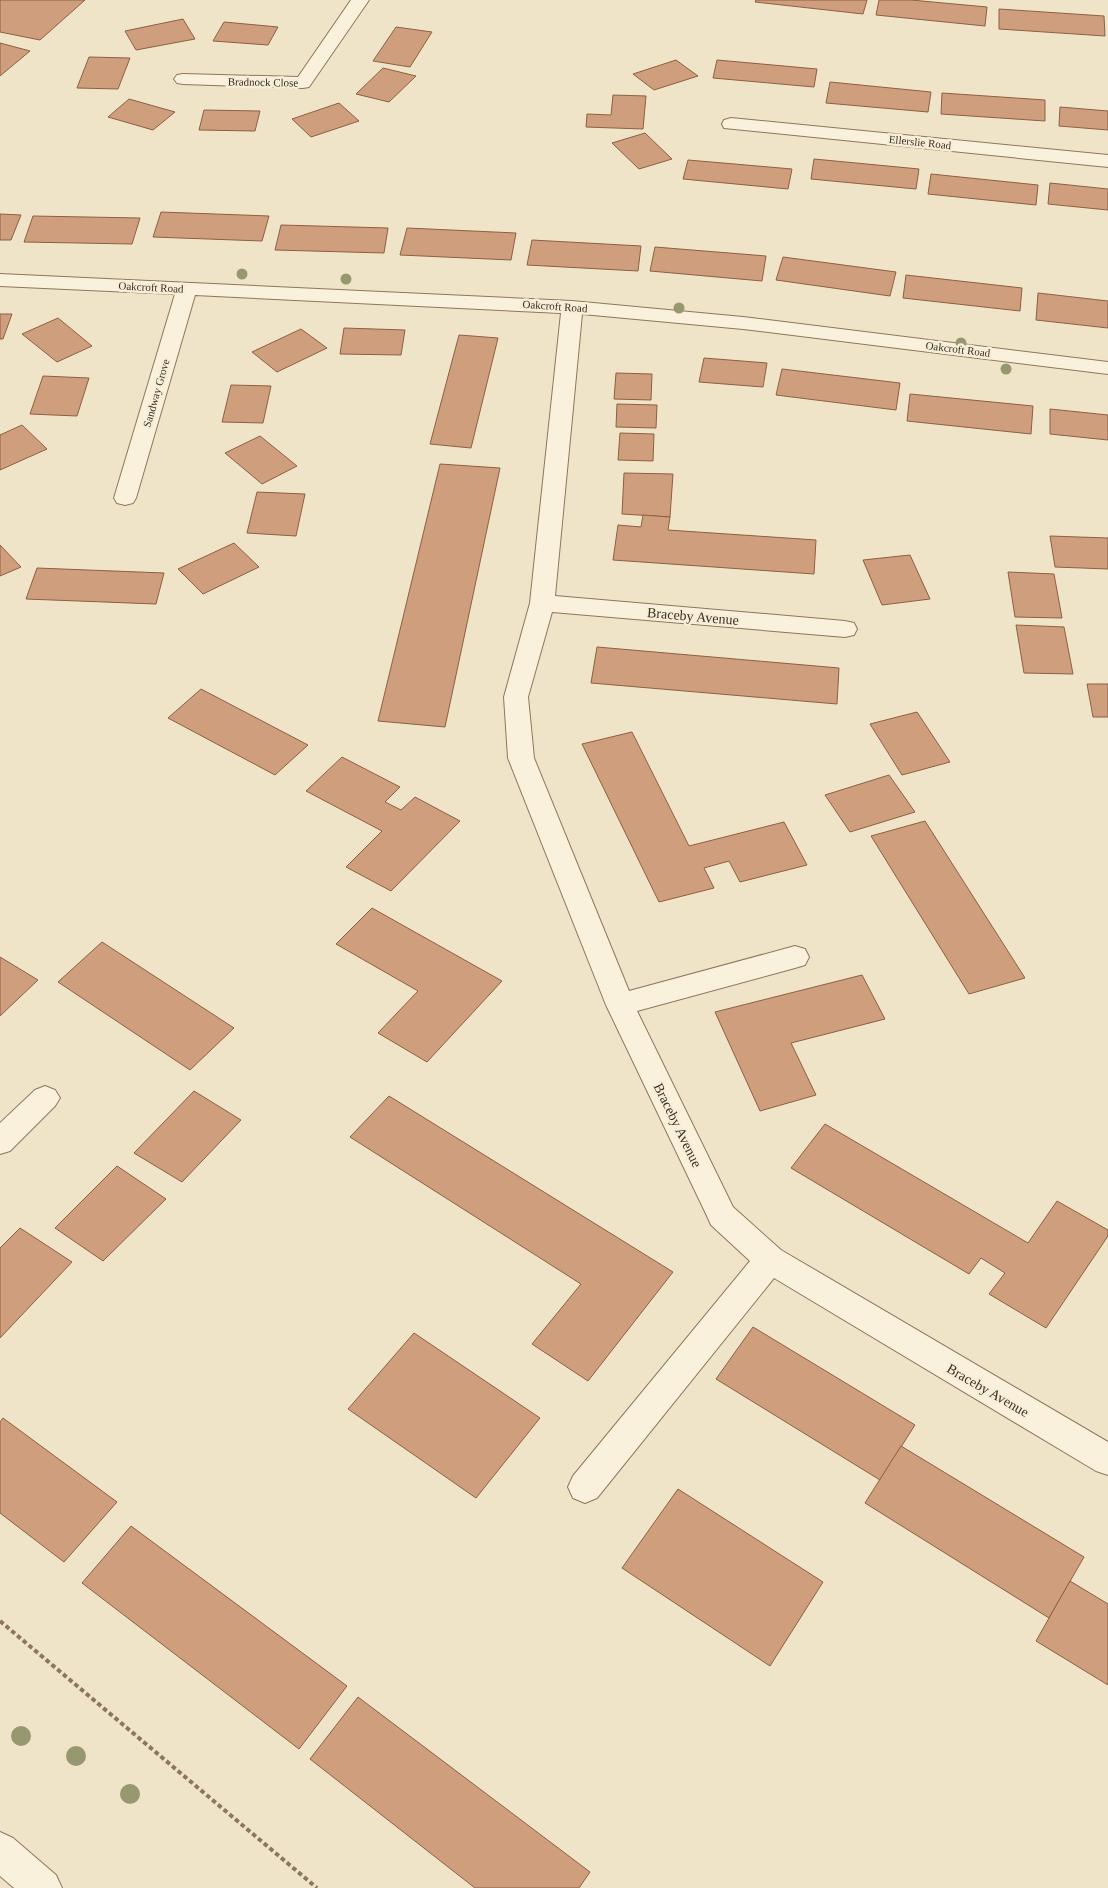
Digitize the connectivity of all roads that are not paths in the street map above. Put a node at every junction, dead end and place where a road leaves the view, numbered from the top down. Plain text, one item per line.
1 (360, 0) edge
2 (183, 79) dead end
3 (731, 124) dead end
4 (1108, 161) edge
5 (0, 280) edge
6 (187, 288) junction
7 (572, 307) junction
8 (1108, 368) edge
9 (125, 498) dead end
10 (542, 603) junction
11 (845, 629) dead end
12 (796, 957) dead end
13 (620, 1005) junction
14 (45, 1098) dead end
15 (0, 1142) edge
16 (770, 1260) junction
17 (1108, 1460) edge
18 (585, 1487) dead end
19 (0, 1851) edge
20 (43, 1888) edge

1 - 2 street, Bradnock Close
3 - 4 street, Ellerslie Road
5 - 6 street, Oakcroft Road
6 - 7 street, Oakcroft Road
6 - 9 street, Sandway Grove
7 - 8 street, Oakcroft Road
7 - 10 street, Braceby Avenue
10 - 11 street, Braceby Avenue
10 - 13 street, Braceby Avenue
12 - 13 street
13 - 16 street, Braceby Avenue
14 - 15 street
16 - 17 street, Braceby Avenue
16 - 18 street
19 - 20 street

